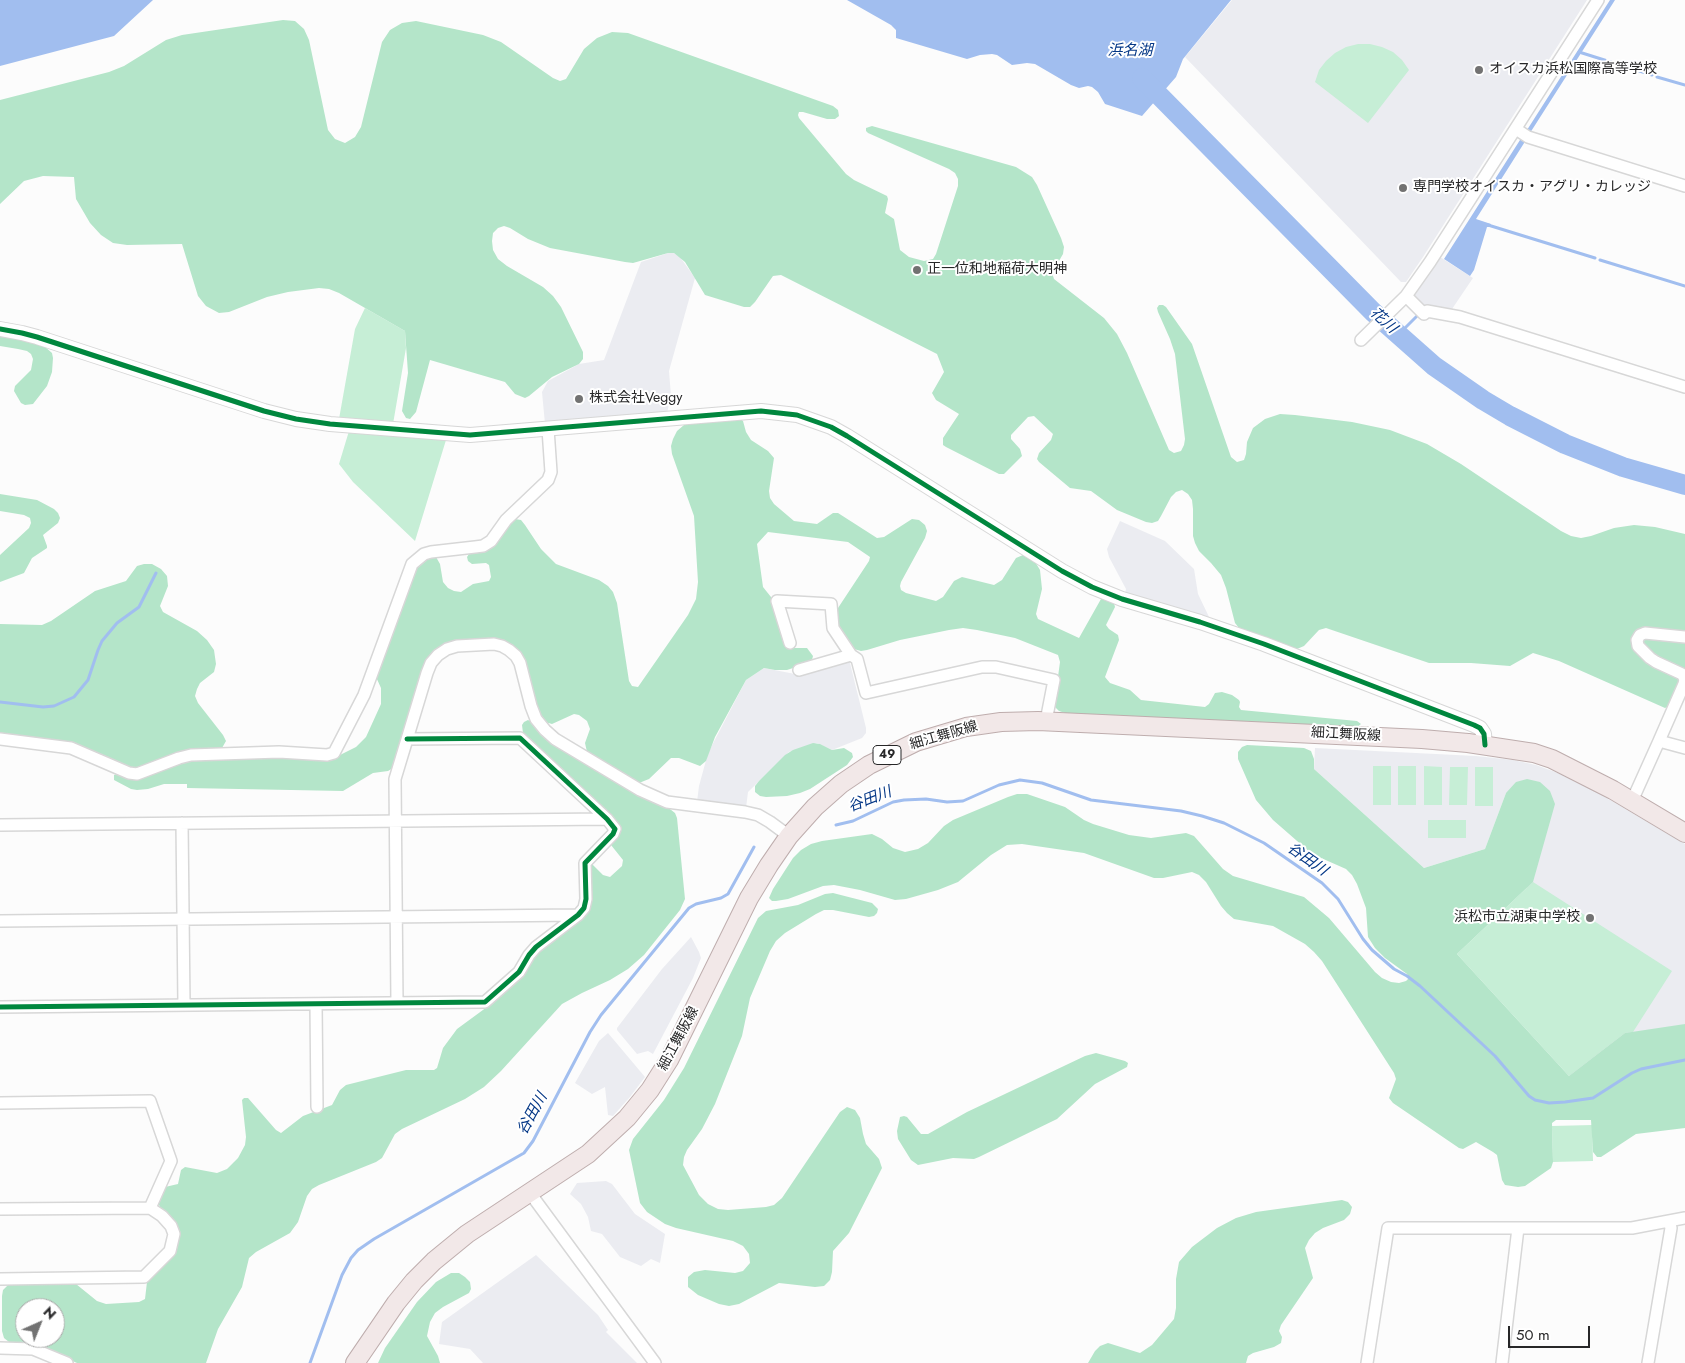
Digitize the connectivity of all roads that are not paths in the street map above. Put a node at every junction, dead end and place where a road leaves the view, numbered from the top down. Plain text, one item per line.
1 (1598, 0) edge
2 (1516, 129) junction
3 (1685, 186) edge
4 (1405, 298) junction
5 (0, 329) edge
6 (1361, 340) dead end
7 (1685, 387) edge
8 (548, 429) junction
9 (1685, 637) edge
10 (790, 643) dead end
11 (852, 655) junction
12 (799, 670) dead end
13 (1046, 721) junction
14 (0, 739) edge
15 (407, 739) junction
16 (1659, 741) junction
17 (1485, 745) junction
18 (1685, 748) edge
19 (1632, 801) junction
20 (608, 819) junction
21 (395, 821) junction
22 (182, 823) junction
23 (0, 825) edge
24 (1685, 833) edge
25 (789, 836) junction
26 (578, 915) junction
27 (396, 917) junction
28 (183, 919) junction
29 (0, 921) edge
30 (397, 1003) junction
31 (316, 1004) junction
32 (184, 1006) junction
33 (0, 1007) edge
34 (0, 1103) edge
35 (316, 1106) dead end
36 (530, 1192) junction
37 (150, 1208) junction
38 (0, 1209) edge
39 (1685, 1218) edge
40 (1669, 1221) junction
41 (1518, 1228) junction
42 (0, 1279) edge
43 (0, 1348) edge
44 (67, 1363) edge
45 (355, 1363) edge
46 (655, 1363) edge
47 (1367, 1363) edge
48 (1502, 1363) edge
49 (1648, 1363) edge

1 - 2 street
2 - 3 street
2 - 4 street
4 - 6 street
4 - 7 street
5 - 8 street
8 - 14 street
8 - 17 street
9 - 16 street
10 - 11 street
11 - 12 street
11 - 13 street
13 - 17 main road, 細江舞阪線 / 49
13 - 25 main road, 細江舞阪線 / 49
15 - 20 street
15 - 21 street
15 - 25 street
16 - 18 street
16 - 19 street
17 - 19 main road, 細江舞阪線 / 49
19 - 24 main road, 細江舞阪線 / 49
20 - 21 street
20 - 26 street
21 - 22 street
21 - 27 street
22 - 23 street
22 - 28 street
25 - 36 main road, 細江舞阪線 / 49
26 - 27 street
26 - 30 street
27 - 28 street
27 - 30 street
28 - 29 street
28 - 32 street
30 - 31 street
31 - 32 street
31 - 35 street
32 - 33 street
34 - 37 street
36 - 45 main road, 細江舞阪線 / 49
36 - 46 street
37 - 38 street
37 - 42 street
39 - 40 street
40 - 41 street
40 - 49 street
41 - 47 street
41 - 48 street
43 - 44 street

